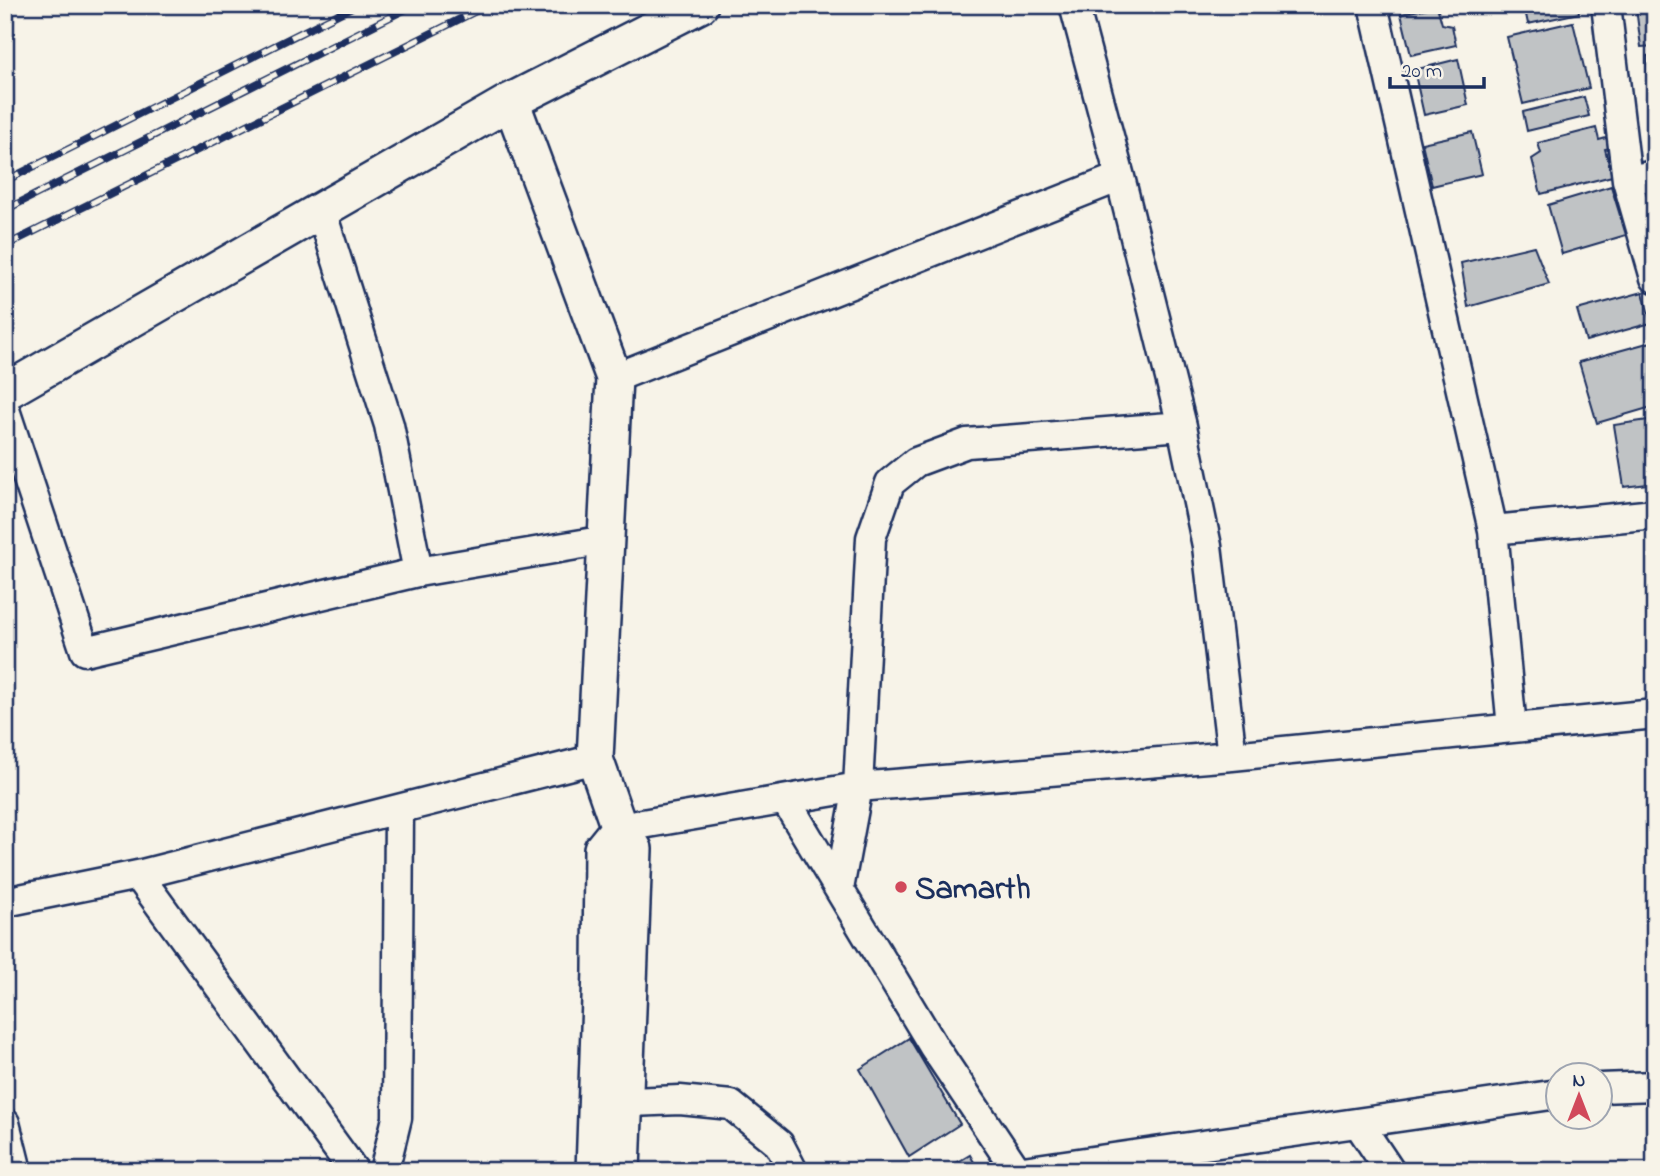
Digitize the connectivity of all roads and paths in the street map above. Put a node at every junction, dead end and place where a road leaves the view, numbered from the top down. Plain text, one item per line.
1 (700, 5) edge
2 (1074, 5) edge
3 (1373, 5) edge
4 (1606, 5) edge
5 (511, 101) junction
6 (1655, 175) edge
7 (1120, 177) junction
8 (1627, 180) junction
9 (321, 210) junction
10 (1655, 278) edge
11 (614, 377) junction
12 (5, 392) edge
13 (5, 410) edge
14 (1182, 426) junction
15 (1655, 514) edge
16 (1493, 530) junction
17 (606, 540) junction
18 (418, 572) junction
19 (1655, 714) edge
20 (1512, 728) junction
21 (1232, 756) junction
22 (596, 759) junction
23 (858, 787) junction
24 (786, 800) junction
25 (399, 810) junction
26 (619, 828) junction
27 (138, 875) junction
28 (839, 889) junction
29 (5, 902) edge
30 (1655, 1086) edge
31 (1614, 1088) edge
32 (1544, 1096) edge
33 (610, 1103) junction
34 (5, 1123) edge
35 (1358, 1123) junction
36 (17, 1171) edge
37 (354, 1171) edge
38 (384, 1171) edge
39 (594, 1171) edge
40 (622, 1171) edge
41 (793, 1171) edge
42 (1017, 1171) edge
43 (1023, 1171) edge
44 (1390, 1171) edge

1 - 5 street
2 - 7 street
3 - 16 street
4 - 8 street
5 - 9 street
5 - 11 street
6 - 8 street
7 - 11 street
7 - 14 street
8 - 10 street
9 - 12 street
9 - 18 street
11 - 17 street
13 - 18 street
14 - 21 street
14 - 23 street
15 - 16 street
16 - 20 street
17 - 18 street
17 - 22 street
19 - 20 street
20 - 21 street
21 - 23 street
22 - 25 street
22 - 26 street
23 - 24 street
23 - 28 street
24 - 26 street
24 - 28 street
25 - 27 street
25 - 38 street
26 - 33 street
27 - 29 street
27 - 37 street
28 - 42 street
30 - 31 street
32 - 35 street
33 - 39 street
33 - 40 street
33 - 41 street
34 - 36 street
35 - 43 street
35 - 44 street

